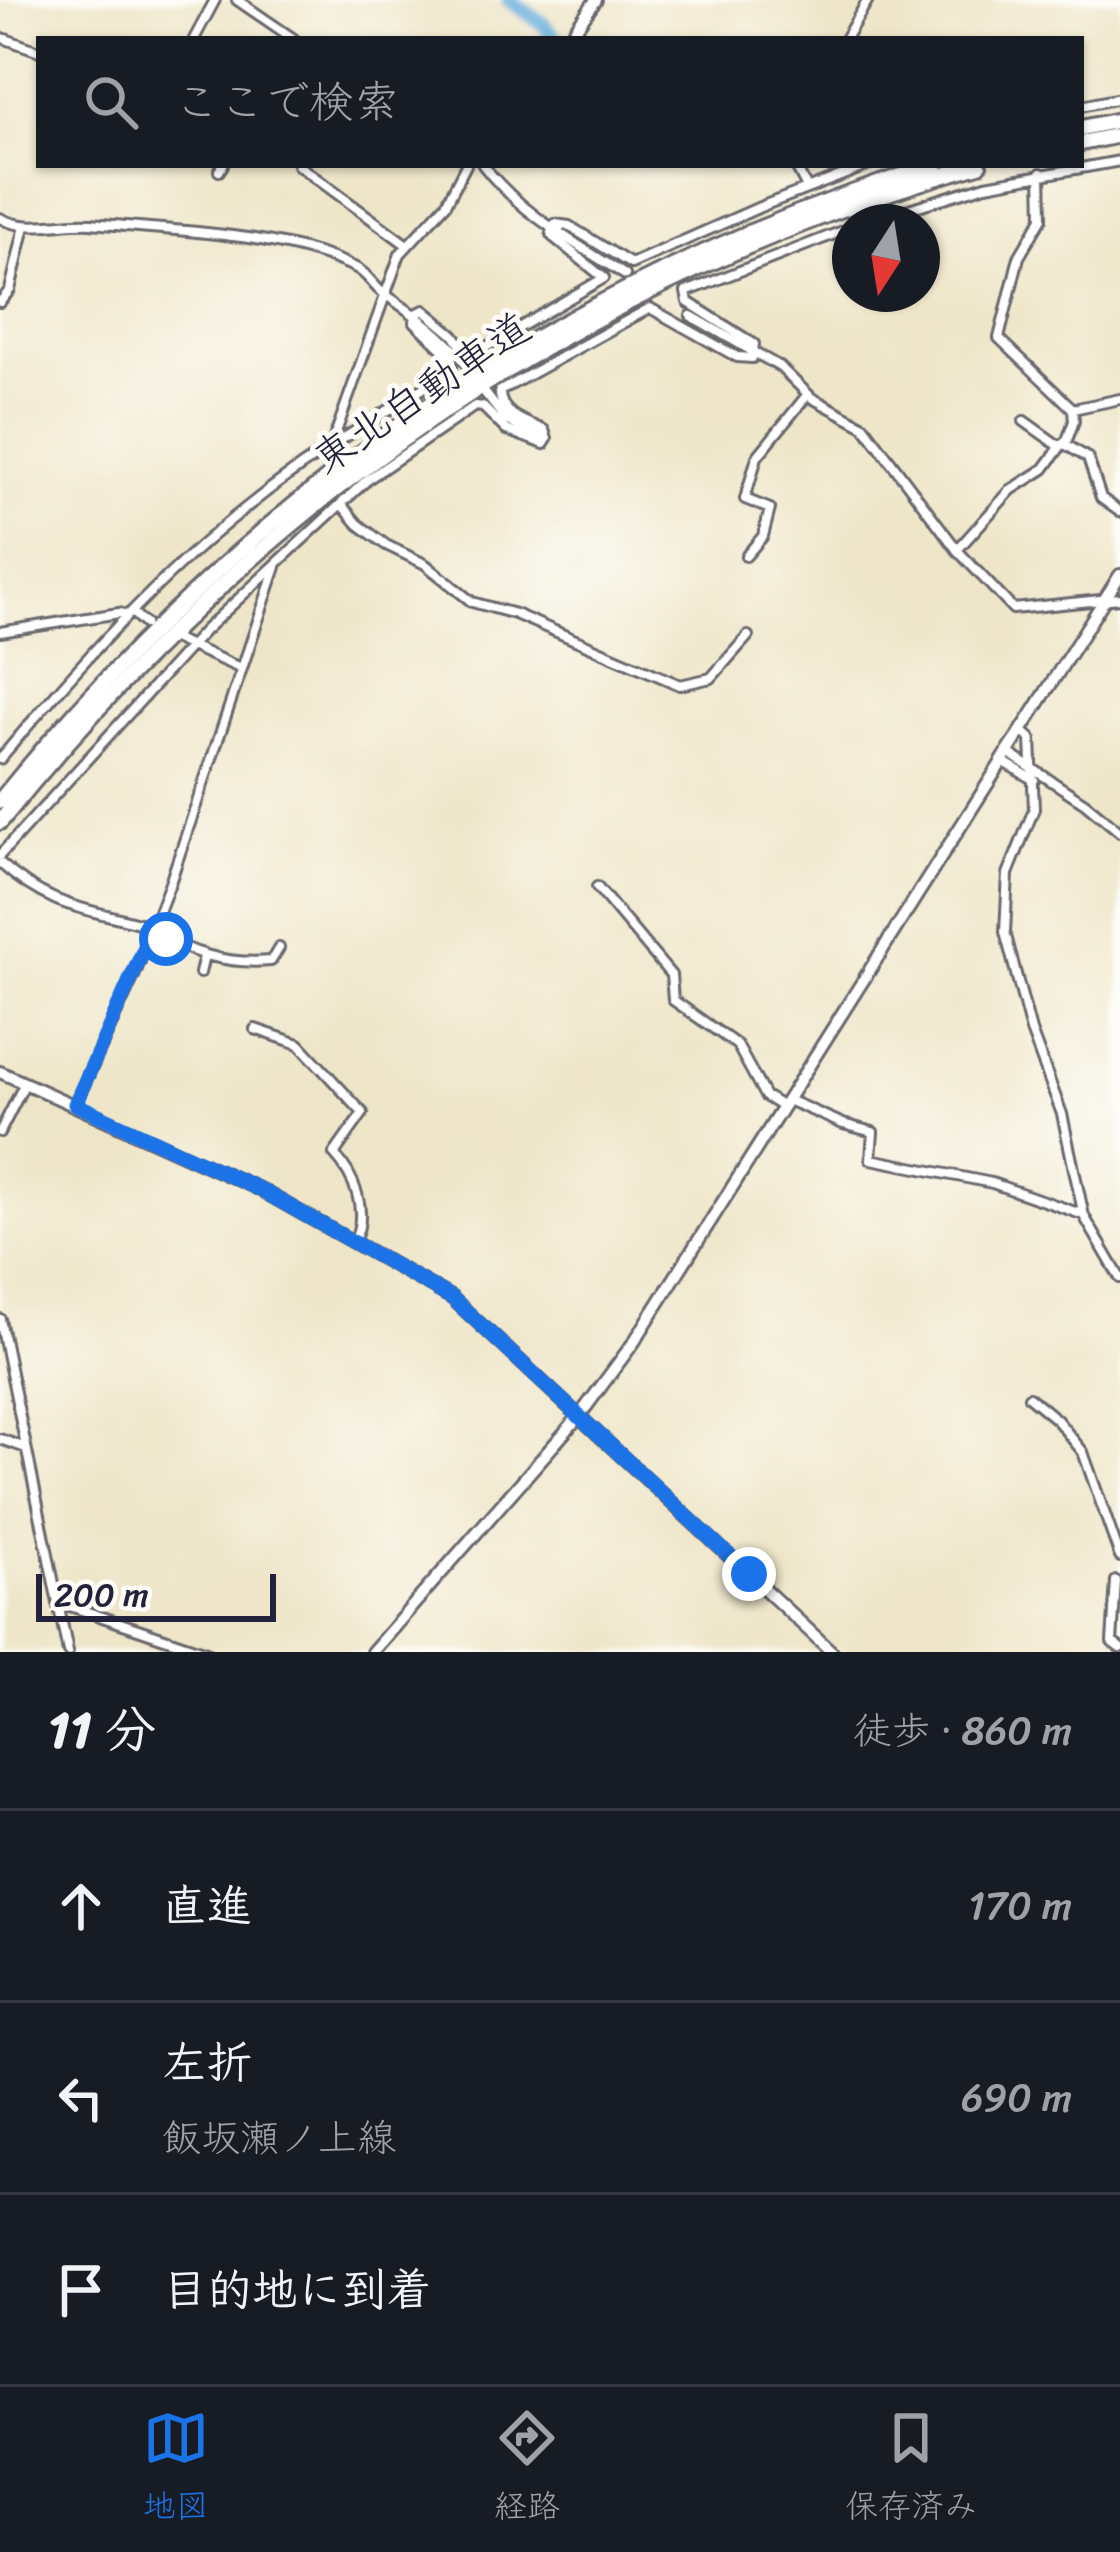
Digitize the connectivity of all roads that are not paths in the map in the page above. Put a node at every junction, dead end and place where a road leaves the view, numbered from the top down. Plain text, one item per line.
1 (214, 0) edge
2 (237, 0) edge
3 (596, 0) edge
4 (868, 0) edge
5 (196, 36) edge
6 (290, 36) edge
7 (570, 36) edge
8 (847, 36) edge
9 (0, 37) edge
10 (36, 50) edge
11 (1120, 98) edge
12 (1084, 105) edge
13 (1120, 120) edge
14 (1084, 127) edge
15 (1120, 135) edge
16 (1084, 141) edge
17 (1120, 160) edge
18 (1084, 166) edge
19 (302, 168) edge
20 (464, 168) edge
21 (486, 168) edge
22 (797, 168) edge
23 (861, 168) edge
24 (927, 168) edge
25 (969, 168) edge
26 (1071, 168) edge
27 (1041, 173) junction
28 (807, 188) junction
29 (925, 204) edge
30 (0, 218) edge
31 (25, 226) junction
32 (550, 227) junction
33 (832, 235) edge
34 (407, 245) junction
35 (625, 275) dead end
36 (384, 294) junction
37 (0, 302) edge
38 (416, 314) junction
39 (691, 316) dead end
40 (754, 354) junction
41 (468, 365) dead end
42 (485, 393) dead end
43 (808, 394) junction
44 (1120, 399) edge
45 (1073, 410) junction
46 (1024, 421) dead end
47 (546, 440) junction
48 (1062, 445) junction
49 (330, 451) junction
50 (341, 504) junction
51 (1120, 512) edge
52 (957, 550) junction
53 (746, 556) dead end
54 (275, 566) junction
55 (1120, 575) edge
56 (1120, 598) edge
57 (1105, 599) junction
58 (130, 614) junction
59 (145, 624) dead end
60 (0, 632) edge
61 (748, 636) dead end
62 (176, 639) dead end
63 (189, 646) junction
64 (242, 669) junction
65 (1022, 730) junction
66 (1005, 756) junction
67 (0, 759) edge
68 (1035, 776) junction
69 (0, 800) edge
70 (0, 822) edge
71 (1120, 832) edge
72 (0, 859) edge
73 (597, 887) dead end
74 (152, 928) junction
75 (279, 948) dead end
76 (203, 956) junction
77 (200, 973) dead end
78 (255, 1029) dead end
79 (0, 1072) edge
80 (25, 1082) junction
81 (75, 1104) junction
82 (786, 1104) junction
83 (0, 1132) edge
84 (1084, 1215) junction
85 (354, 1241) junction
86 (1120, 1278) edge
87 (0, 1319) edge
88 (1029, 1397) dead end
89 (580, 1415) junction
90 (0, 1439) edge
91 (26, 1448) junction
92 (1120, 1557) edge
93 (1116, 1581) dead end
94 (58, 1606) junction
95 (1120, 1648) edge
96 (68, 1652) edge
97 (206, 1652) edge
98 (372, 1652) edge
99 (832, 1652) edge

1 - 5 street
2 - 6 street
3 - 7 street
4 - 8 street
9 - 10 street
11 - 12 street
13 - 14 highway
15 - 16 highway
17 - 18 street
19 - 34 street
20 - 34 street
21 - 32 street
22 - 28 street
23 - 28 street
24 - 69 highway, 東北自動車道
25 - 70 highway, 東北自動車道
26 - 27 street
27 - 29 street
27 - 45 street
28 - 32 street
30 - 31 street
31 - 36 street
31 - 37 street
32 - 35 street
32 - 38 street
33 - 40 street
34 - 36 street
36 - 38 street
36 - 49 street
38 - 41 street
38 - 49 street
39 - 40 street
40 - 43 street
40 - 47 street
42 - 47 street
43 - 52 street
43 - 53 street
44 - 45 street
45 - 48 street
46 - 48 street
47 - 50 street
48 - 51 street
48 - 52 street
49 - 58 street
50 - 54 street
50 - 61 street
52 - 57 street
54 - 63 street
54 - 64 street
55 - 57 street
56 - 57 street
57 - 65 street
58 - 59 street
58 - 60 street
58 - 67 street
62 - 63 street
63 - 64 street
63 - 72 street
64 - 74 street
65 - 66 street
65 - 68 street
66 - 68 street
66 - 82 street
68 - 71 street
68 - 84 street
72 - 74 street
73 - 82 street
74 - 76 street
74 - 81 street
75 - 76 street
76 - 77 street
78 - 85 street
79 - 80 street
80 - 81 street
80 - 83 street
81 - 85 street
82 - 84 street
82 - 89 street
84 - 86 street
85 - 89 street
87 - 91 street
88 - 92 street
89 - 98 street
89 - 99 street
90 - 91 street
91 - 94 street
93 - 95 street
94 - 96 street
94 - 97 street

